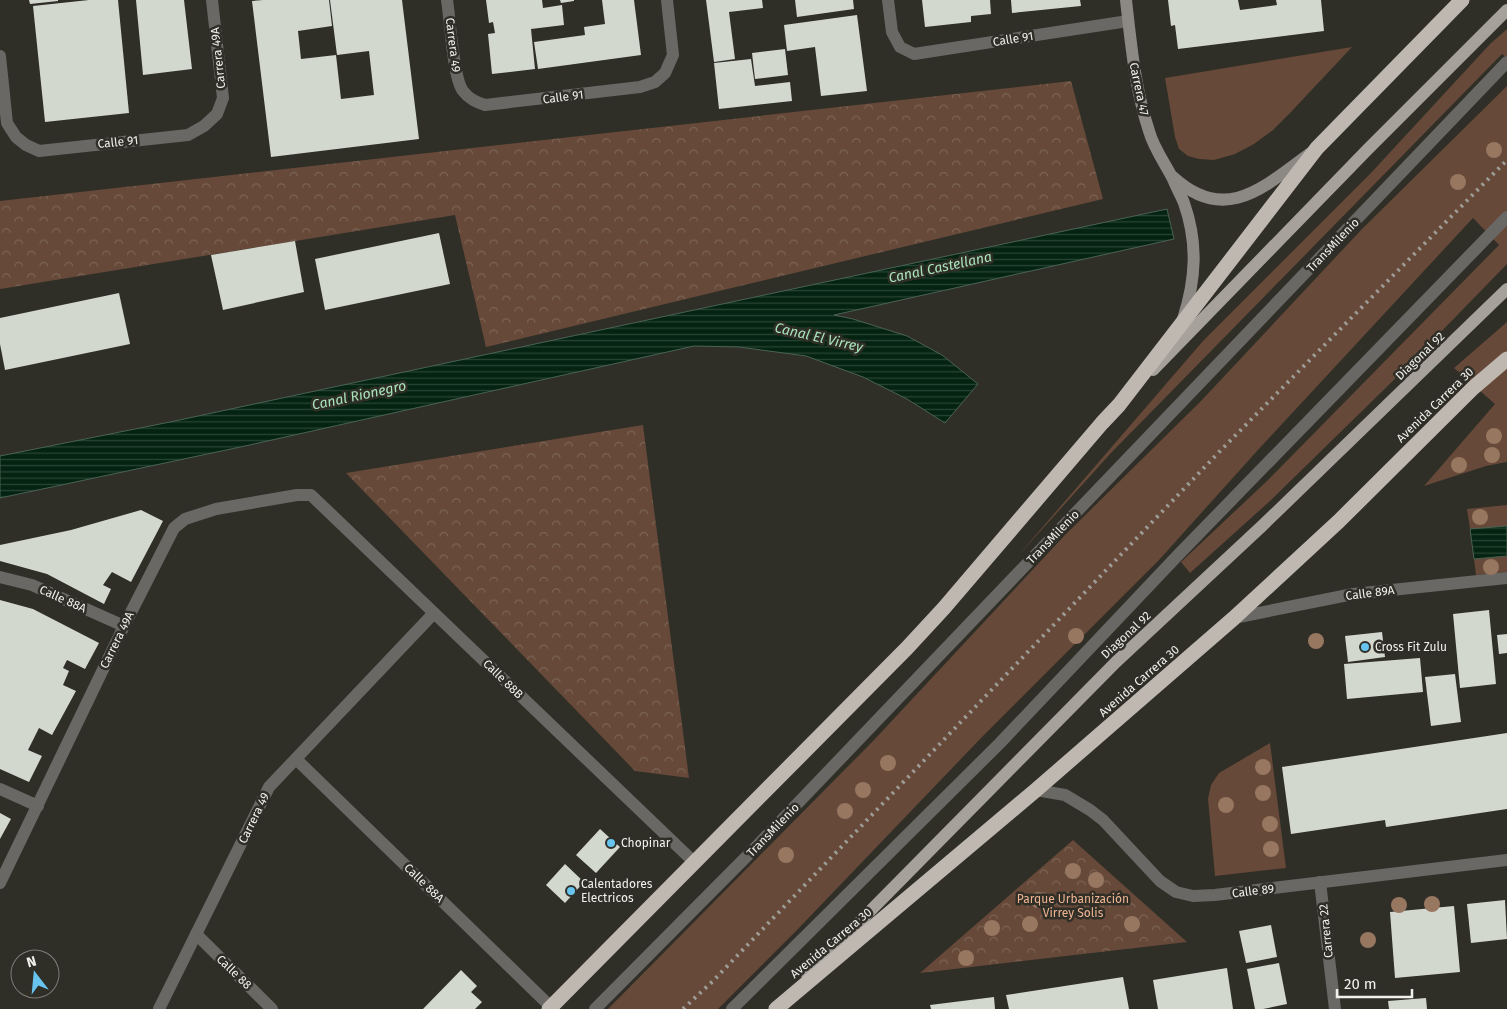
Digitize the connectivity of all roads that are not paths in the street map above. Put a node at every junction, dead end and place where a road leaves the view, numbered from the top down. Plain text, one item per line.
1 (212, 0) edge
2 (448, 0) edge
3 (667, 0) edge
4 (888, 0) edge
5 (1126, 0) edge
6 (1462, 0) edge
7 (1507, 10) edge
8 (1128, 21) junction
9 (0, 56) edge
10 (1507, 62) edge
11 (461, 90) joint
12 (217, 114) joint
13 (1317, 148) junction
14 (1170, 173) junction
15 (1507, 217) edge
16 (1507, 289) edge
17 (1180, 326) junction
18 (1507, 359) edge
19 (1119, 405) junction
20 (312, 495) joint
21 (0, 577) edge
22 (1507, 578) edge
23 (434, 614) junction
24 (1234, 618) junction
25 (124, 626) junction
26 (296, 758) junction
27 (0, 789) edge
28 (1036, 790) junction
29 (38, 806) junction
30 (1507, 860) edge
31 (694, 862) junction
32 (1320, 882) junction
33 (0, 883) edge
34 (196, 934) junction
35 (550, 1008) edge
36 (159, 1009) edge
37 (272, 1009) edge
38 (595, 1009) edge
39 (732, 1009) edge
40 (775, 1009) edge
41 (1335, 1009) edge

1 - 12 street, Carrera 49A
2 - 11 street, Carrera 49
3 - 11 street, Calle 91
4 - 8 street, Calle 91
5 - 8 street, Carrera 47
6 - 13 highway
7 - 19 main road
8 - 14 street, Carrera 47
9 - 12 street, Calle 91
10 - 38 street, TransMilenio
13 - 14 street, Carrera 47
13 - 17 highway
14 - 17 street, Carrera 47
15 - 39 street
16 - 40 main road, Diagonal 92
17 - 19 highway
18 - 24 highway, Avenida Carrera 30
19 - 31 highway
20 - 23 street, Calle 88B
20 - 25 street, Carrera 49A
21 - 25 street, Calle 88A
22 - 24 street, Calle 89A
23 - 26 street, Carrera 49
23 - 31 street, Calle 88B
24 - 28 highway, Avenida Carrera 30
25 - 29 street, Carrera 49A
26 - 34 street, Carrera 49
26 - 35 street, Calle 88A
27 - 29 street
28 - 32 street, Calle 89
28 - 40 highway, Avenida Carrera 30
29 - 33 street, Carrera 49A
30 - 32 street, Calle 89
31 - 35 highway
32 - 41 street, Carrera 22
34 - 36 street, Carrera 49
34 - 37 street, Calle 88

